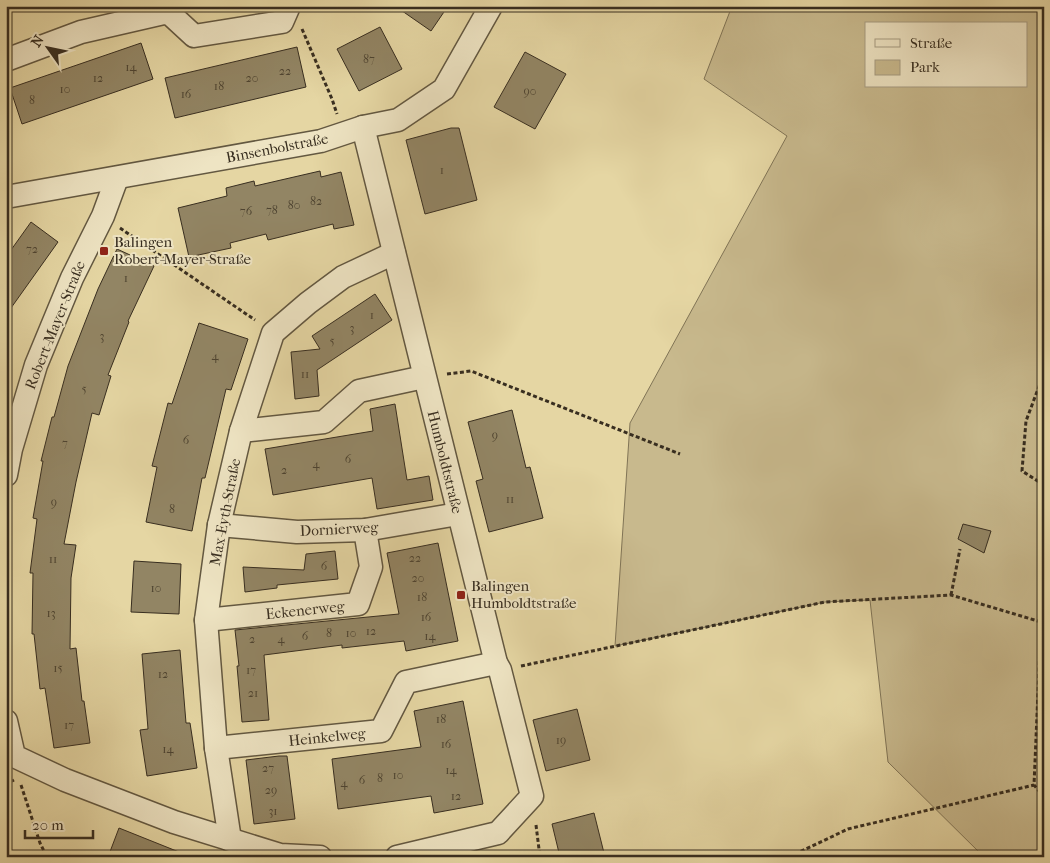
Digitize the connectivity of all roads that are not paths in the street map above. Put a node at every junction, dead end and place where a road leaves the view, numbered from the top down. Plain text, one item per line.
1 (491, 6) edge
2 (294, 14) edge
3 (6, 60) edge
4 (363, 127) junction
5 (117, 178) junction
6 (6, 197) edge
7 (394, 253) junction
8 (424, 377) junction
9 (242, 431) junction
10 (6, 476) edge
11 (458, 514) junction
12 (219, 525) junction
13 (365, 530) junction
14 (206, 620) junction
15 (498, 666) junction
16 (6, 721) edge
17 (216, 748) junction
18 (230, 840) junction
19 (320, 857) edge
20 (397, 857) edge

1 - 4 street, Binsenbolstraße
2 - 3 street
4 - 5 street, Binsenbolstraße
4 - 7 street, Humboldtstraße
5 - 6 street, Binsenbolstraße
5 - 10 street, Robert-Mayer-Straße
7 - 8 street, Humboldtstraße
7 - 9 street, Max-Eyth-Straße
8 - 9 street
8 - 11 street, Humboldtstraße
9 - 12 street, Max-Eyth-Straße
11 - 13 street, Dornierweg
11 - 15 street, Humboldtstraße
12 - 13 street, Dornierweg
12 - 14 street, Max-Eyth-Straße
13 - 14 street, Eckenerweg
14 - 17 street, Max-Eyth-Straße
15 - 17 street, Heinkelweg
15 - 20 street, Humboldtstraße
16 - 18 street
17 - 18 street, Max-Eyth-Straße
18 - 19 street

